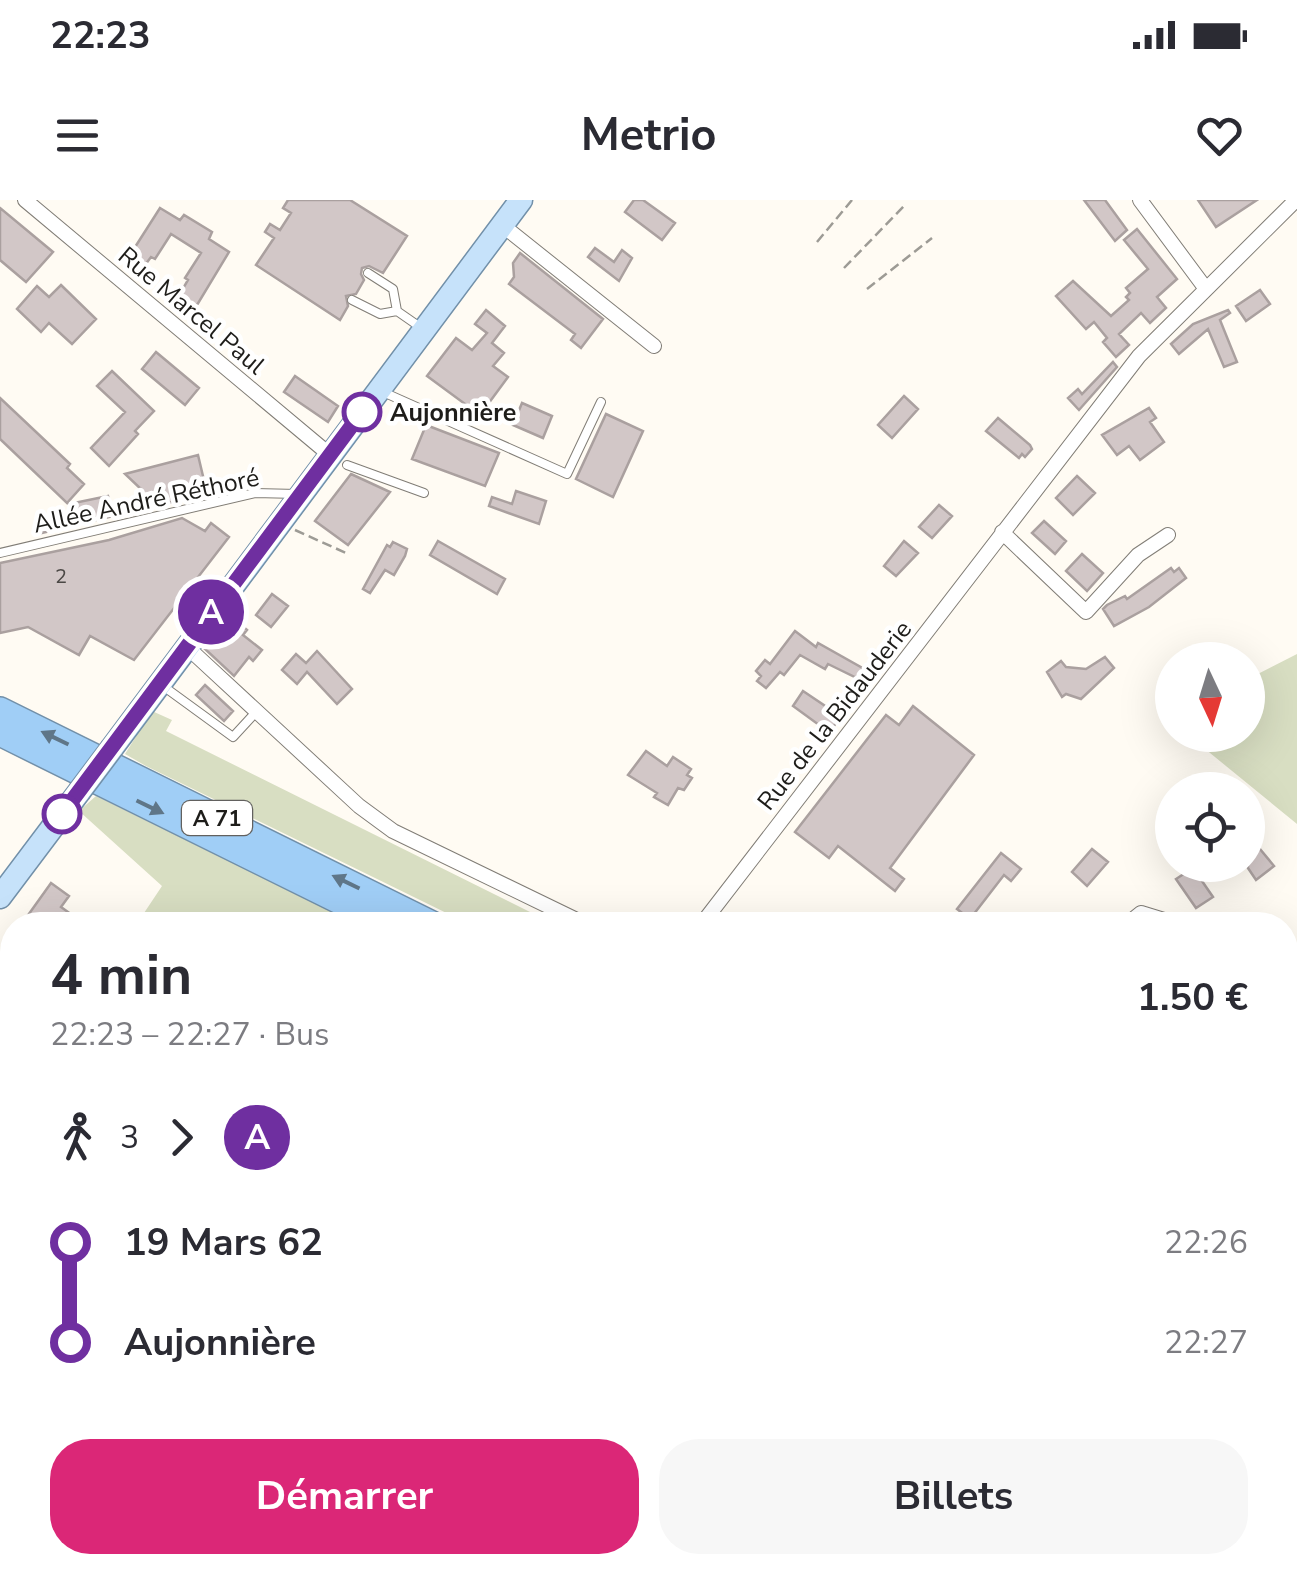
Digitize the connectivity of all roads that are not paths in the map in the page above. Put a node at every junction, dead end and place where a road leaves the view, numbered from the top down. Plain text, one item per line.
1 (25, 200) edge
2 (521, 200) edge
3 (1140, 200) edge
4 (1296, 200) edge
5 (502, 225) junction
6 (368, 273) dead end
7 (1206, 289) junction
8 (352, 300) dead end
9 (397, 311) junction
10 (424, 330) junction
11 (654, 346) dead end
12 (378, 390) junction
13 (601, 402) dead end
14 (339, 460) junction
15 (424, 493) dead end
16 (302, 494) junction
17 (1002, 532) junction
18 (1168, 535) dead end
19 (0, 552) edge
20 (186, 646) junction
21 (159, 683) junction
22 (0, 710) edge
23 (257, 711) junction
24 (0, 733) edge
25 (0, 897) edge
26 (362, 912) edge
27 (408, 912) edge
28 (560, 912) edge
29 (710, 912) edge

1 - 14 street, Rue Marcel Paul
2 - 5 main road
3 - 7 street
4 - 7 street, Rue de la Bidauderie
5 - 10 main road
5 - 11 street
6 - 9 lane
7 - 17 street, Rue de la Bidauderie
8 - 9 lane
9 - 10 lane
10 - 12 main road
12 - 13 lane
12 - 14 main road
14 - 15 lane
14 - 16 main road
16 - 19 lane, Allée André Réthoré
16 - 20 main road
17 - 18 street
17 - 29 street, Rue de la Bidauderie
20 - 21 main road
20 - 23 street
21 - 23 lane
21 - 25 main road, bridge
27 -> 22 highway, A 71
23 - 28 street
24 -> 26 highway, A 71

